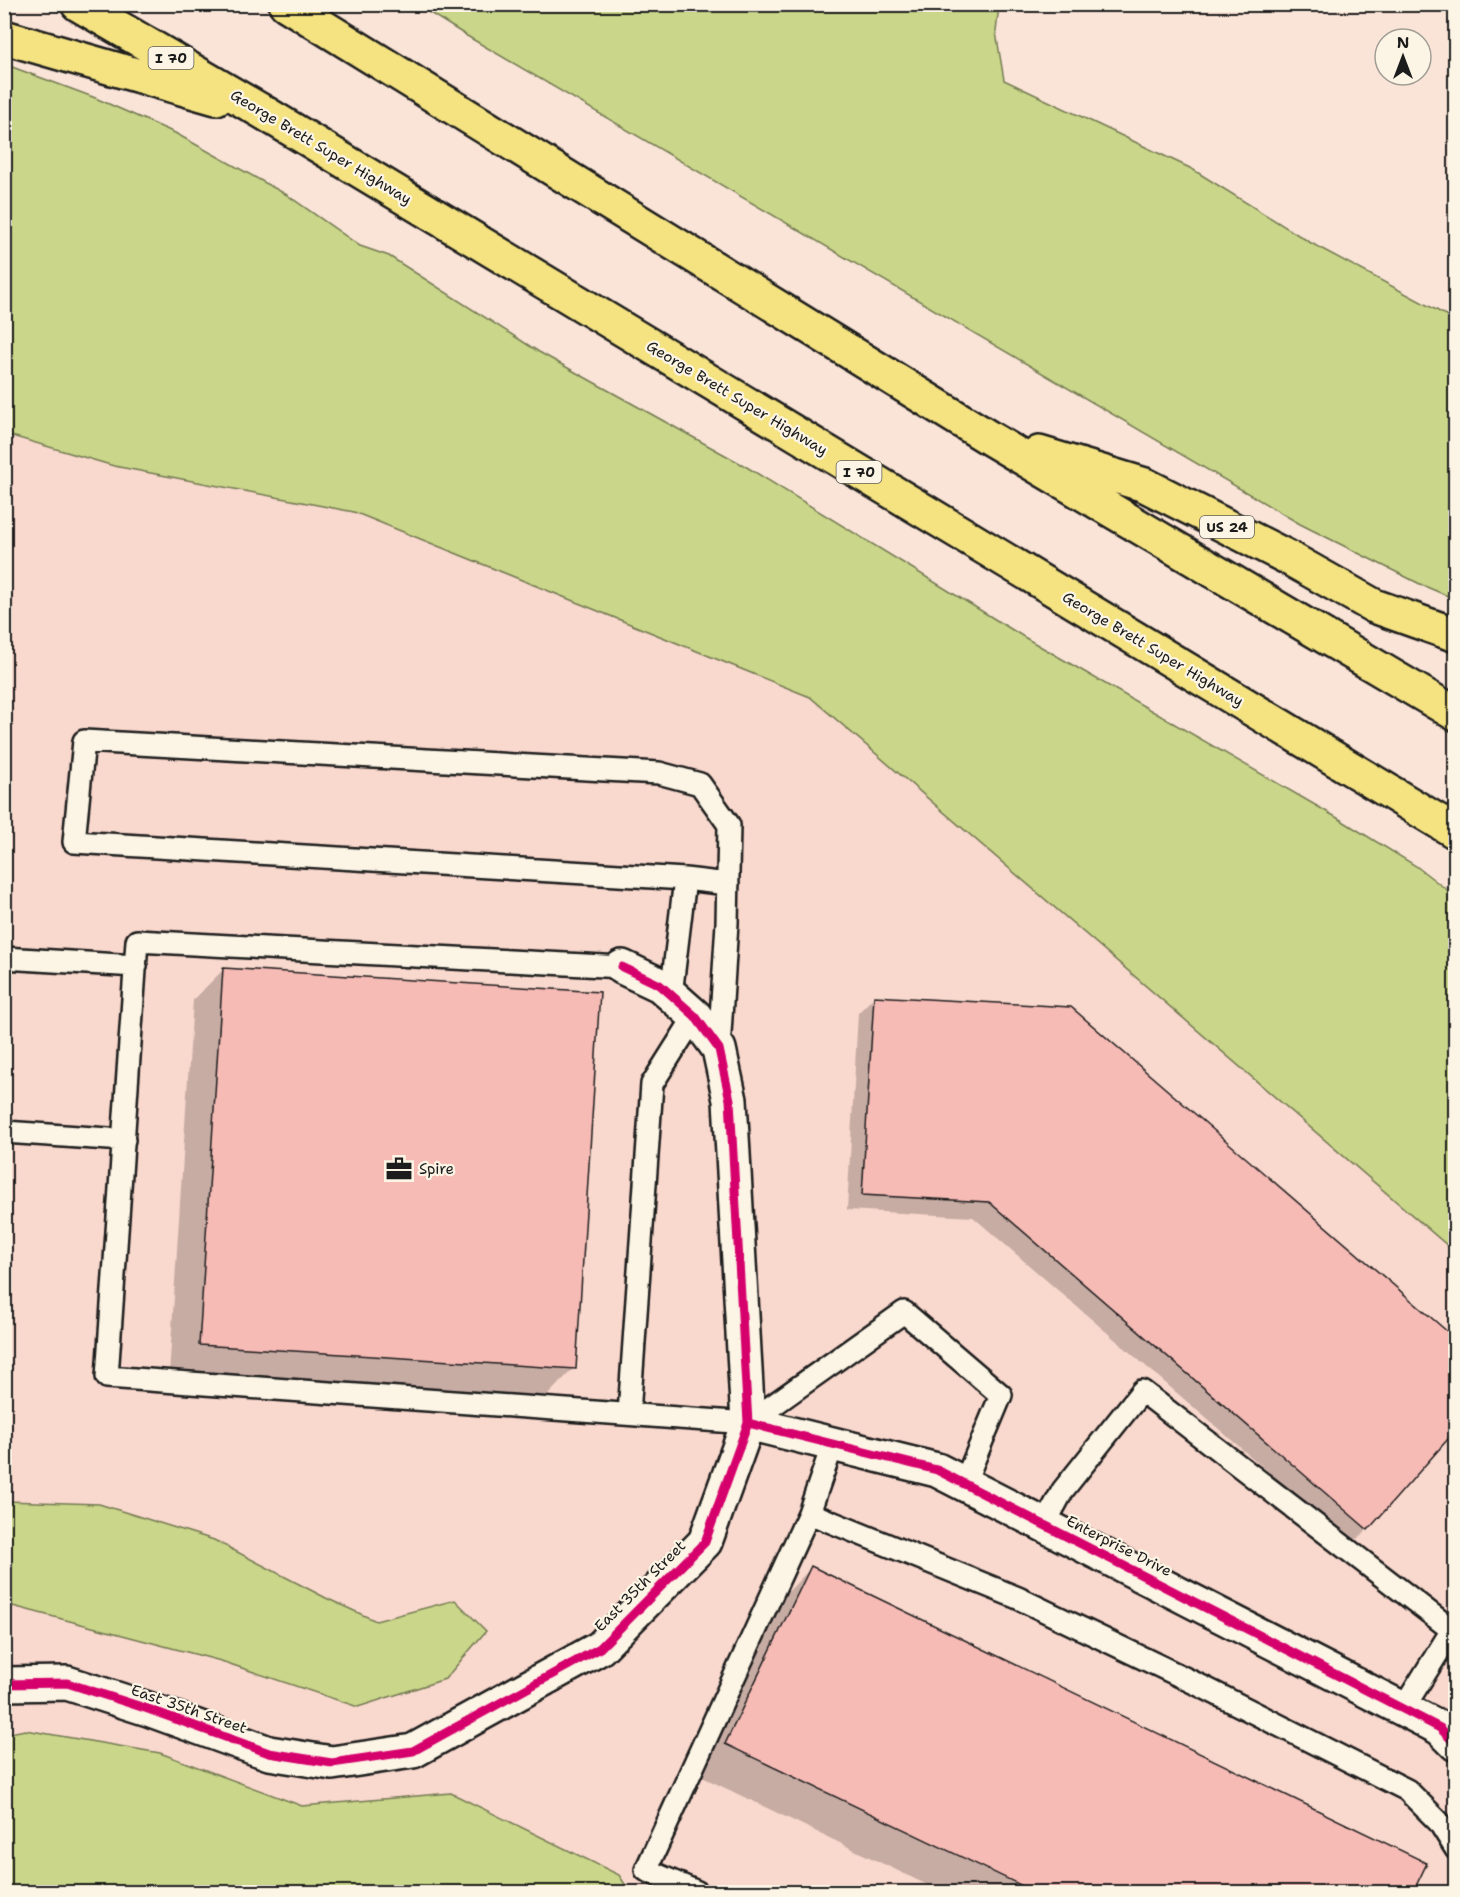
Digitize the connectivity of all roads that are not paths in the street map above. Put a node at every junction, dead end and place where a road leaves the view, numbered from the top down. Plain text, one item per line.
1 (78, 4) edge
2 (286, 4) edge
3 (4, 37) edge
4 (263, 112) junction
5 (991, 439) junction
6 (1455, 635) edge
7 (1455, 714) edge
8 (1455, 832) edge
9 (685, 879) junction
10 (728, 884) junction
11 (4, 958) edge
12 (136, 966) junction
13 (622, 967) joint
14 (671, 995) junction
15 (695, 1016) junction
16 (719, 1049) junction
17 (4, 1132) edge
18 (124, 1140) junction
19 (629, 1414) junction
20 (748, 1423) junction
21 (833, 1444) junction
22 (964, 1484) junction
23 (809, 1513) junction
24 (1044, 1525) junction
25 (1454, 1631) edge
26 (4, 1684) edge
27 (1403, 1709) junction
28 (1455, 1744) edge
29 (1455, 1849) edge
30 (697, 1893) edge

1 - 4 highway, George Brett Super Highway / I 70
2 - 5 highway
3 - 4 highway
4 - 8 highway, George Brett Super Highway / I 70
5 - 6 highway, US 24
5 - 7 highway
9 - 10 lane
9 - 10 lane
9 - 14 lane
10 - 16 lane
11 - 12 lane
12 - 13 lane
12 - 18 lane
13 - 14 street, East 35th Street
14 - 15 street, East 35th Street
15 - 16 street, East 35th Street
15 - 19 lane
16 - 20 street, East 35th Street
17 - 18 lane
18 - 19 lane
19 - 20 lane
20 - 21 street, Enterprise Drive
20 - 22 lane
20 - 26 street, East 35th Street
21 - 22 street, Enterprise Drive
21 - 23 lane
22 - 24 street, Enterprise Drive
23 - 29 lane
23 - 30 lane
24 - 25 lane
24 - 27 street, Enterprise Drive
25 - 27 lane
27 - 28 street, Enterprise Drive

